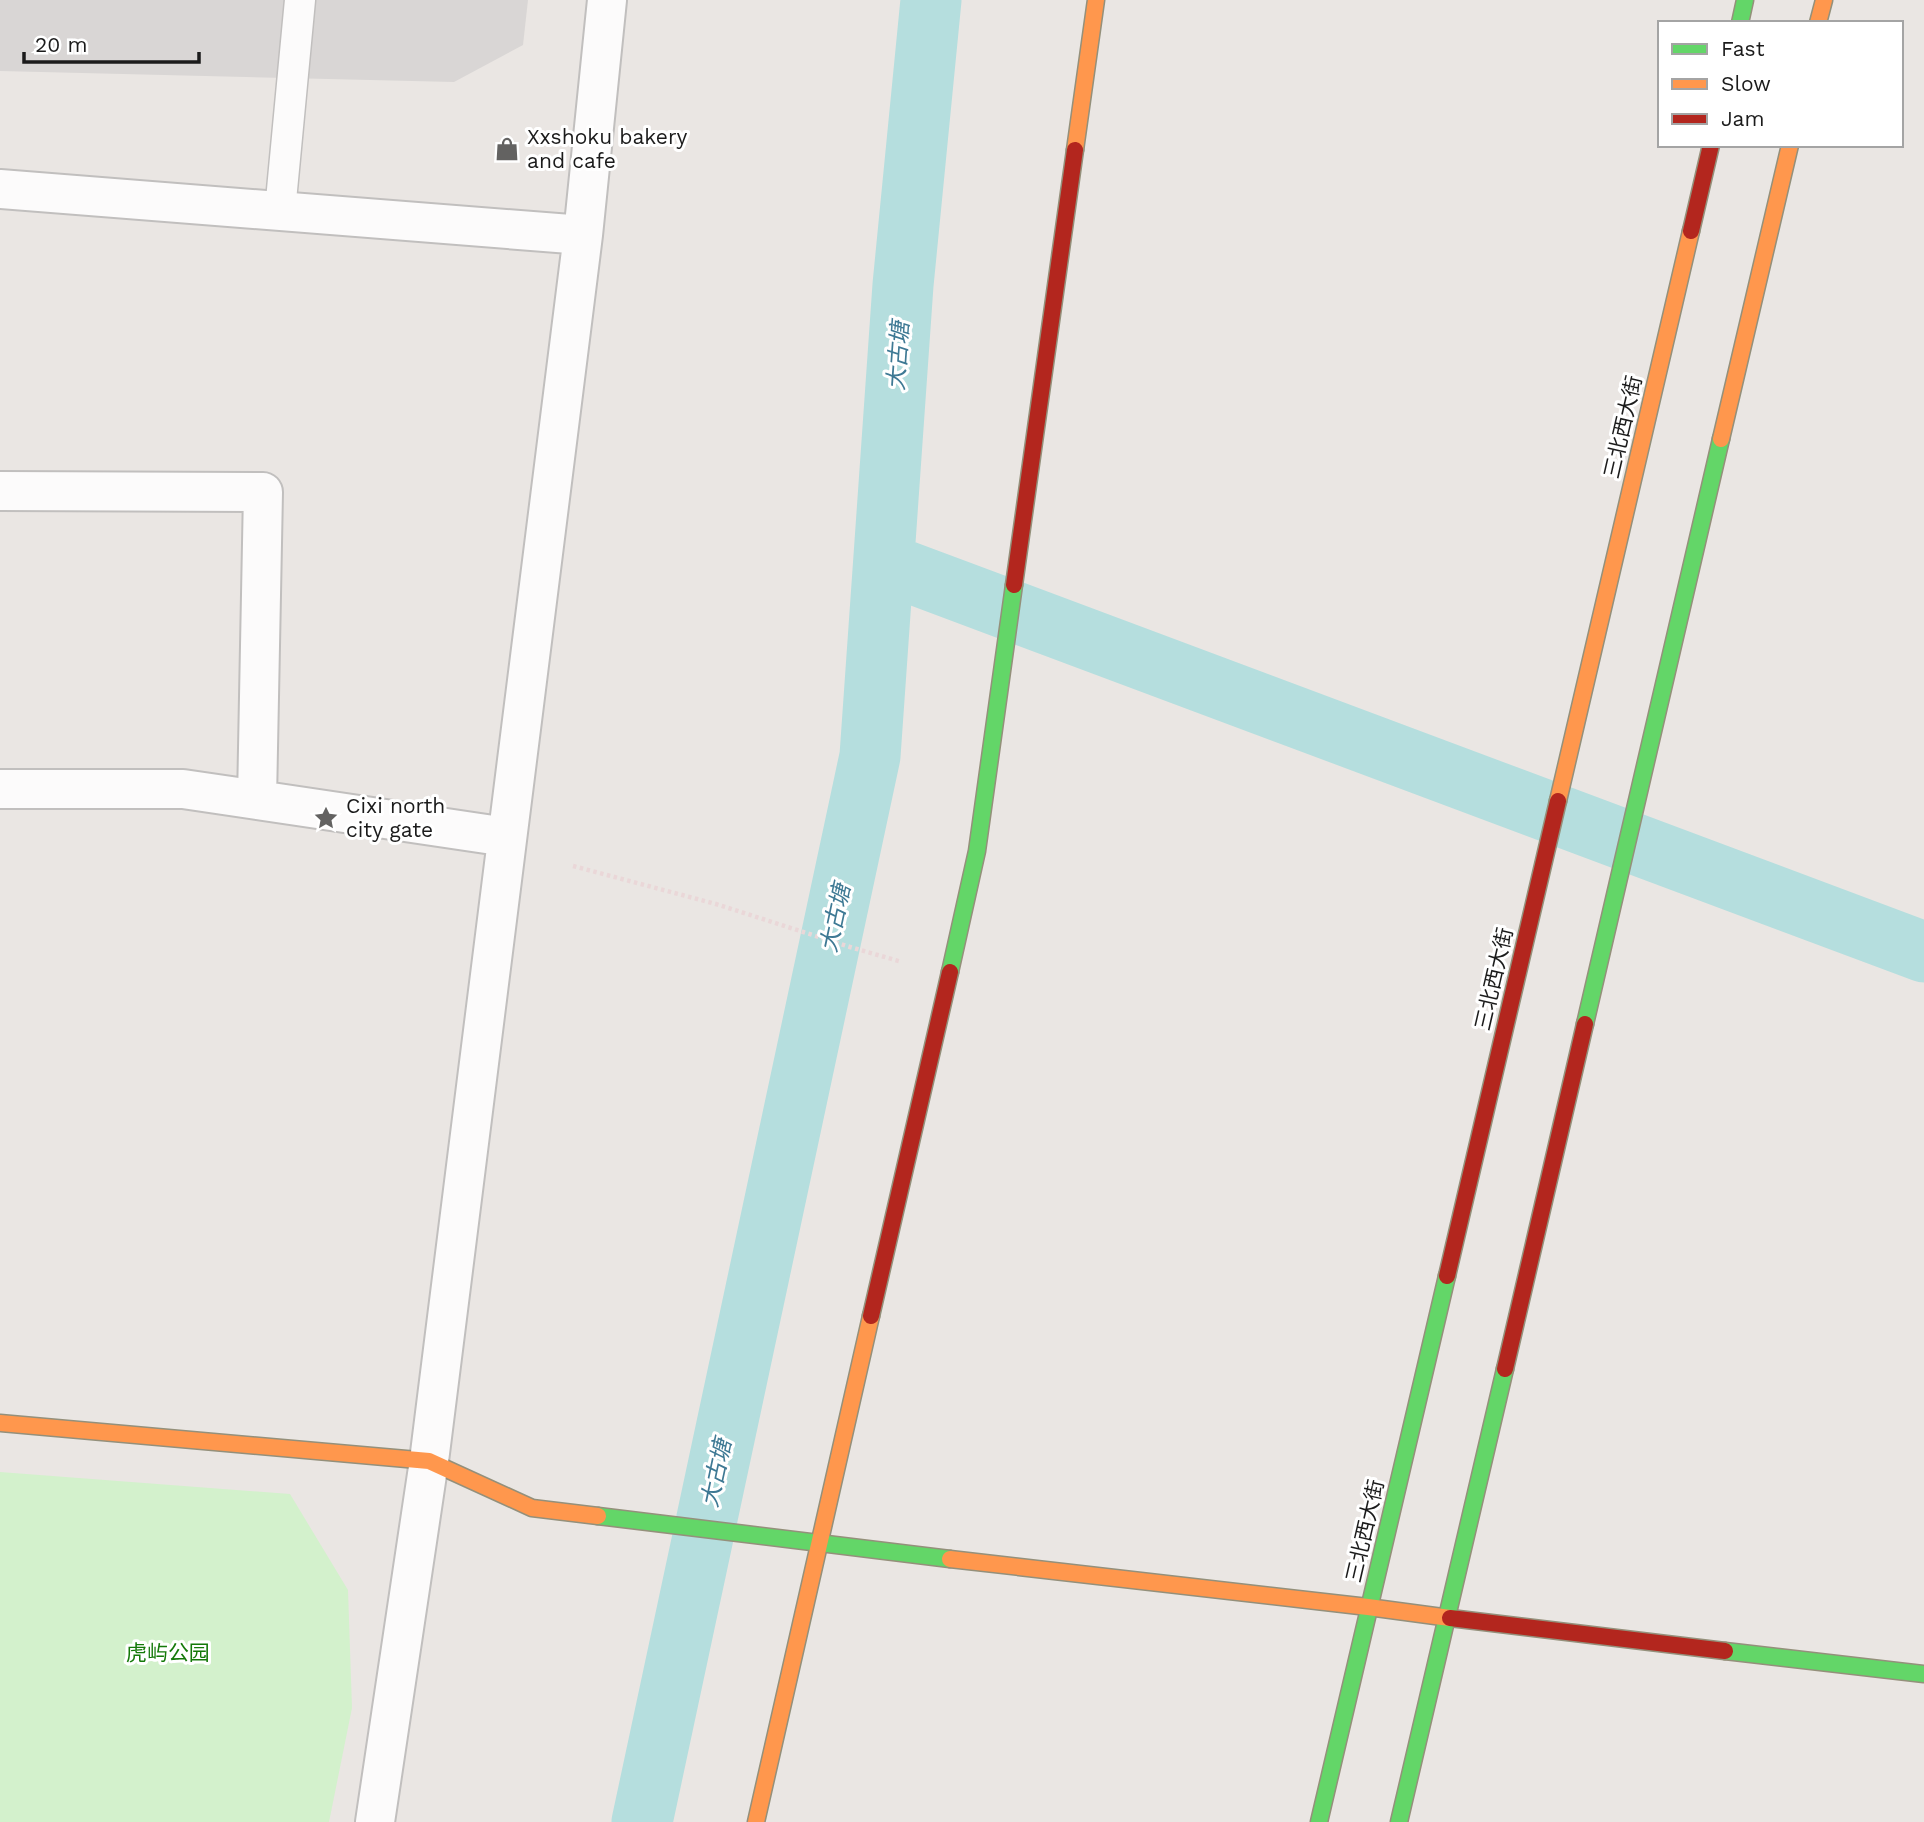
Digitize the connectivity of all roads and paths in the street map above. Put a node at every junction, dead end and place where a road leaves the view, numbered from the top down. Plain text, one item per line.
1 (299, 0) edge
2 (607, 0) edge
3 (1096, 0) edge
4 (1745, 0) edge
5 (1824, 0) edge
6 (1740, 21) edge
7 (1819, 21) edge
8 (1711, 147) edge
9 (1790, 147) edge
10 (0, 189) edge
11 (280, 211) junction
12 (583, 235) junction
13 (0, 491) edge
14 (0, 789) edge
15 (257, 800) junction
16 (507, 834) junction
17 (573, 866) dead end
18 (849, 947) dead end
19 (0, 1423) edge
20 (429, 1461) junction
21 (819, 1545) junction
22 (1368, 1607) junction
23 (1446, 1618) junction
24 (1924, 1674) edge
25 (375, 1822) edge
26 (756, 1822) edge
27 (1319, 1822) edge
28 (1399, 1822) edge

1 - 11 lane
2 - 12 street
3 - 21 street
4 - 6 street
5 - 7 street
8 - 22 street, 三北西大街
9 - 23 street
10 - 11 street
11 - 12 street
12 - 16 street
13 - 15 street
14 - 15 street
15 - 16 street
16 - 20 street
17 - 18 path
19 - 20 street
20 - 21 street
20 - 25 street
21 - 22 street
21 - 26 street
22 - 23 street
22 - 27 street, 三北西大街
23 - 24 street
23 - 28 street

